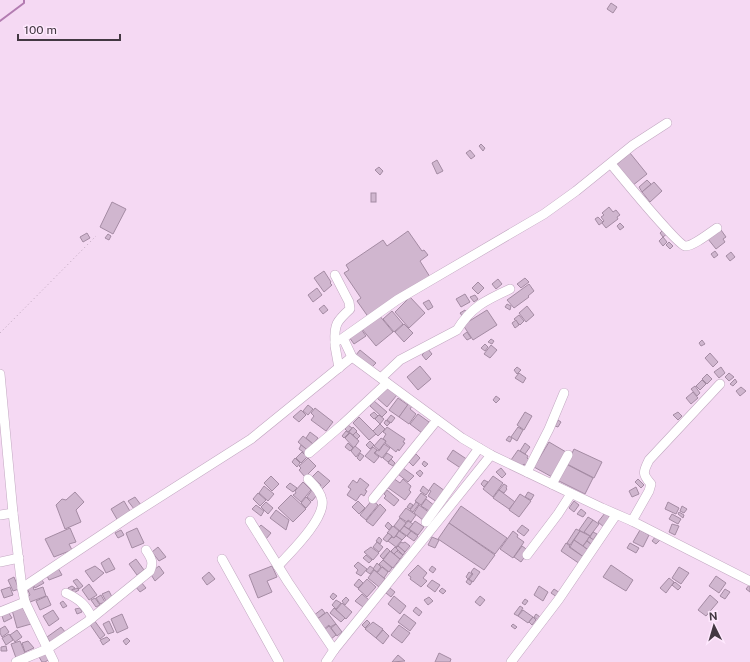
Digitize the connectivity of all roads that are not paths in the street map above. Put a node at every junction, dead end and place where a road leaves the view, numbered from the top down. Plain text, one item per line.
1 (667, 123) dead end
2 (611, 164) junction
3 (717, 228) dead end
4 (335, 275) dead end
5 (510, 289) dead end
6 (339, 340) junction
7 (352, 357) junction
8 (339, 368) junction
9 (0, 374) edge
10 (384, 381) junction
11 (720, 384) dead end
12 (564, 393) dead end
13 (1, 403) edge
14 (437, 420) junction
15 (479, 448) junction
16 (309, 453) dead end
17 (491, 455) junction
18 (568, 455) dead end
19 (527, 472) junction
20 (308, 479) dead end
21 (10, 484) junction
22 (552, 484) junction
23 (0, 485) edge
24 (571, 494) junction
25 (373, 499) dead end
26 (13, 513) junction
27 (0, 515) edge
28 (616, 515) junction
29 (632, 521) junction
30 (250, 522) dead end
31 (426, 522) dead end
32 (146, 550) dead end
33 (527, 555) dead end
34 (18, 558) junction
35 (222, 558) dead end
36 (0, 562) edge
37 (278, 566) junction
38 (750, 581) edge
39 (22, 588) junction
40 (66, 593) dead end
41 (25, 602) junction
42 (0, 612) edge
43 (92, 618) junction
44 (47, 649) junction
45 (334, 650) junction
46 (16, 662) edge
47 (54, 662) edge
48 (279, 662) edge
49 (326, 662) edge
50 (511, 662) edge

1 - 2 street
2 - 3 street
2 - 6 street
4 - 6 street
5 - 10 street
6 - 7 street
6 - 8 street
7 - 8 street
7 - 10 street
8 - 39 street
9 - 13 street
10 - 14 street
10 - 16 street
11 - 29 street
12 - 19 street
13 - 21 street
14 - 15 street
14 - 25 street
15 - 17 street
15 - 31 street
17 - 19 street
17 - 45 street
18 - 22 street
19 - 22 street
20 - 37 street
21 - 23 street
21 - 26 street
22 - 24 street
24 - 28 street
24 - 33 street
26 - 27 street
26 - 34 street
28 - 29 street
28 - 50 street
29 - 38 street
30 - 37 street
32 - 43 street
34 - 36 street
34 - 39 street
35 - 48 street
37 - 45 street
39 - 41 street
40 - 43 street
41 - 42 street
41 - 44 street
43 - 44 street
44 - 46 street
44 - 47 street
45 - 49 street

